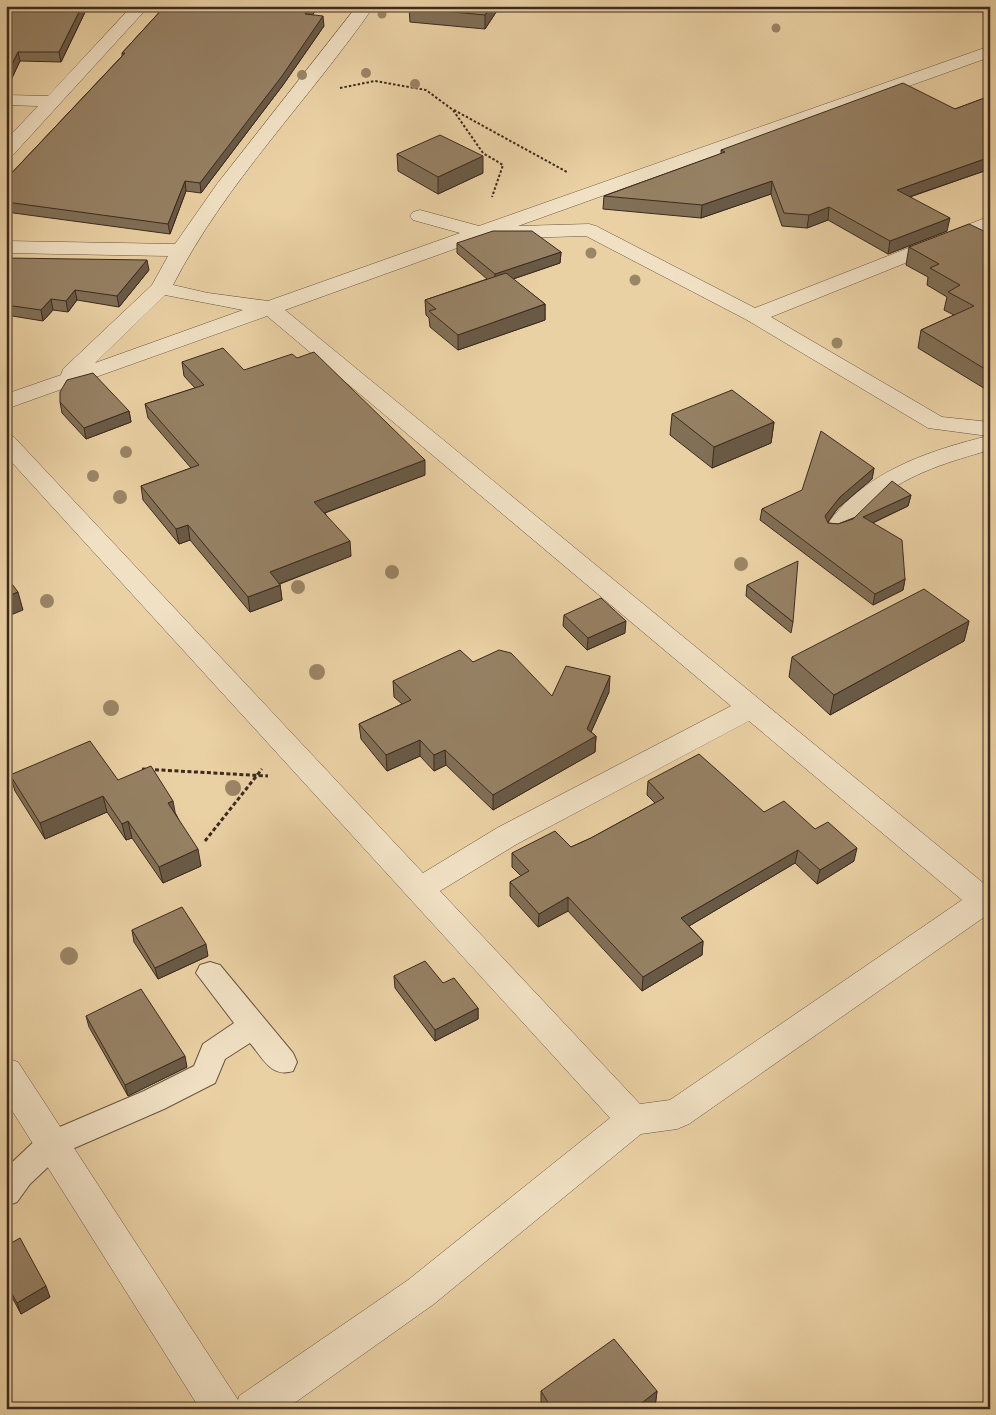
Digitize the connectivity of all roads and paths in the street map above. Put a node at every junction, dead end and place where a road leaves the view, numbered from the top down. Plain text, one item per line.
1 (141, 6) edge
2 (366, 6) edge
3 (990, 52) edge
4 (296, 96) junction
5 (6, 100) edge
6 (53, 100) junction
7 (453, 110) junction
8 (25, 131) junction
9 (6, 139) edge
10 (6, 151) edge
11 (600, 190) junction
12 (420, 216) dead end
13 (990, 222) edge
14 (480, 233) junction
15 (6, 247) edge
16 (181, 250) junction
17 (161, 288) junction
18 (270, 308) junction
19 (754, 316) junction
20 (63, 382) junction
21 (6, 402) edge
22 (990, 429) edge
23 (6, 442) edge
24 (990, 442) edge
25 (837, 528) edge
26 (752, 708) junction
27 (278, 736) junction
28 (142, 769) edge
29 (258, 776) junction
30 (274, 777) dead end
31 (205, 841) dead end
32 (420, 889) junction
33 (987, 899) edge
34 (210, 973) dead end
35 (253, 1026) junction
36 (283, 1062) dead end
37 (8, 1079) edge
38 (633, 1120) junction
39 (52, 1144) junction
40 (6, 1192) edge
41 (222, 1409) edge
42 (253, 1409) edge

1 - 6 street
2 - 4 street
3 - 11 street
4 - 7 path
4 - 16 street
5 - 6 street
6 - 8 street
7 - 11 path
7 - 14 path
8 - 9 street
8 - 10 street
11 - 14 street
12 - 14 street
13 - 19 street
14 - 18 street
14 - 19 street
15 - 16 street
16 - 17 street
17 - 18 street
17 - 20 street
18 - 20 street
18 - 26 street
19 - 22 street
20 - 21 street
23 - 27 street
24 - 25 street
26 - 32 street
26 - 33 street
27 - 29 path
27 - 32 street
28 - 29 path
29 - 30 path
29 - 31 path
32 - 38 street
33 - 38 street
34 - 35 lane
35 - 36 lane
35 - 39 lane
37 - 39 street
38 - 42 street
39 - 40 lane
39 - 41 street

